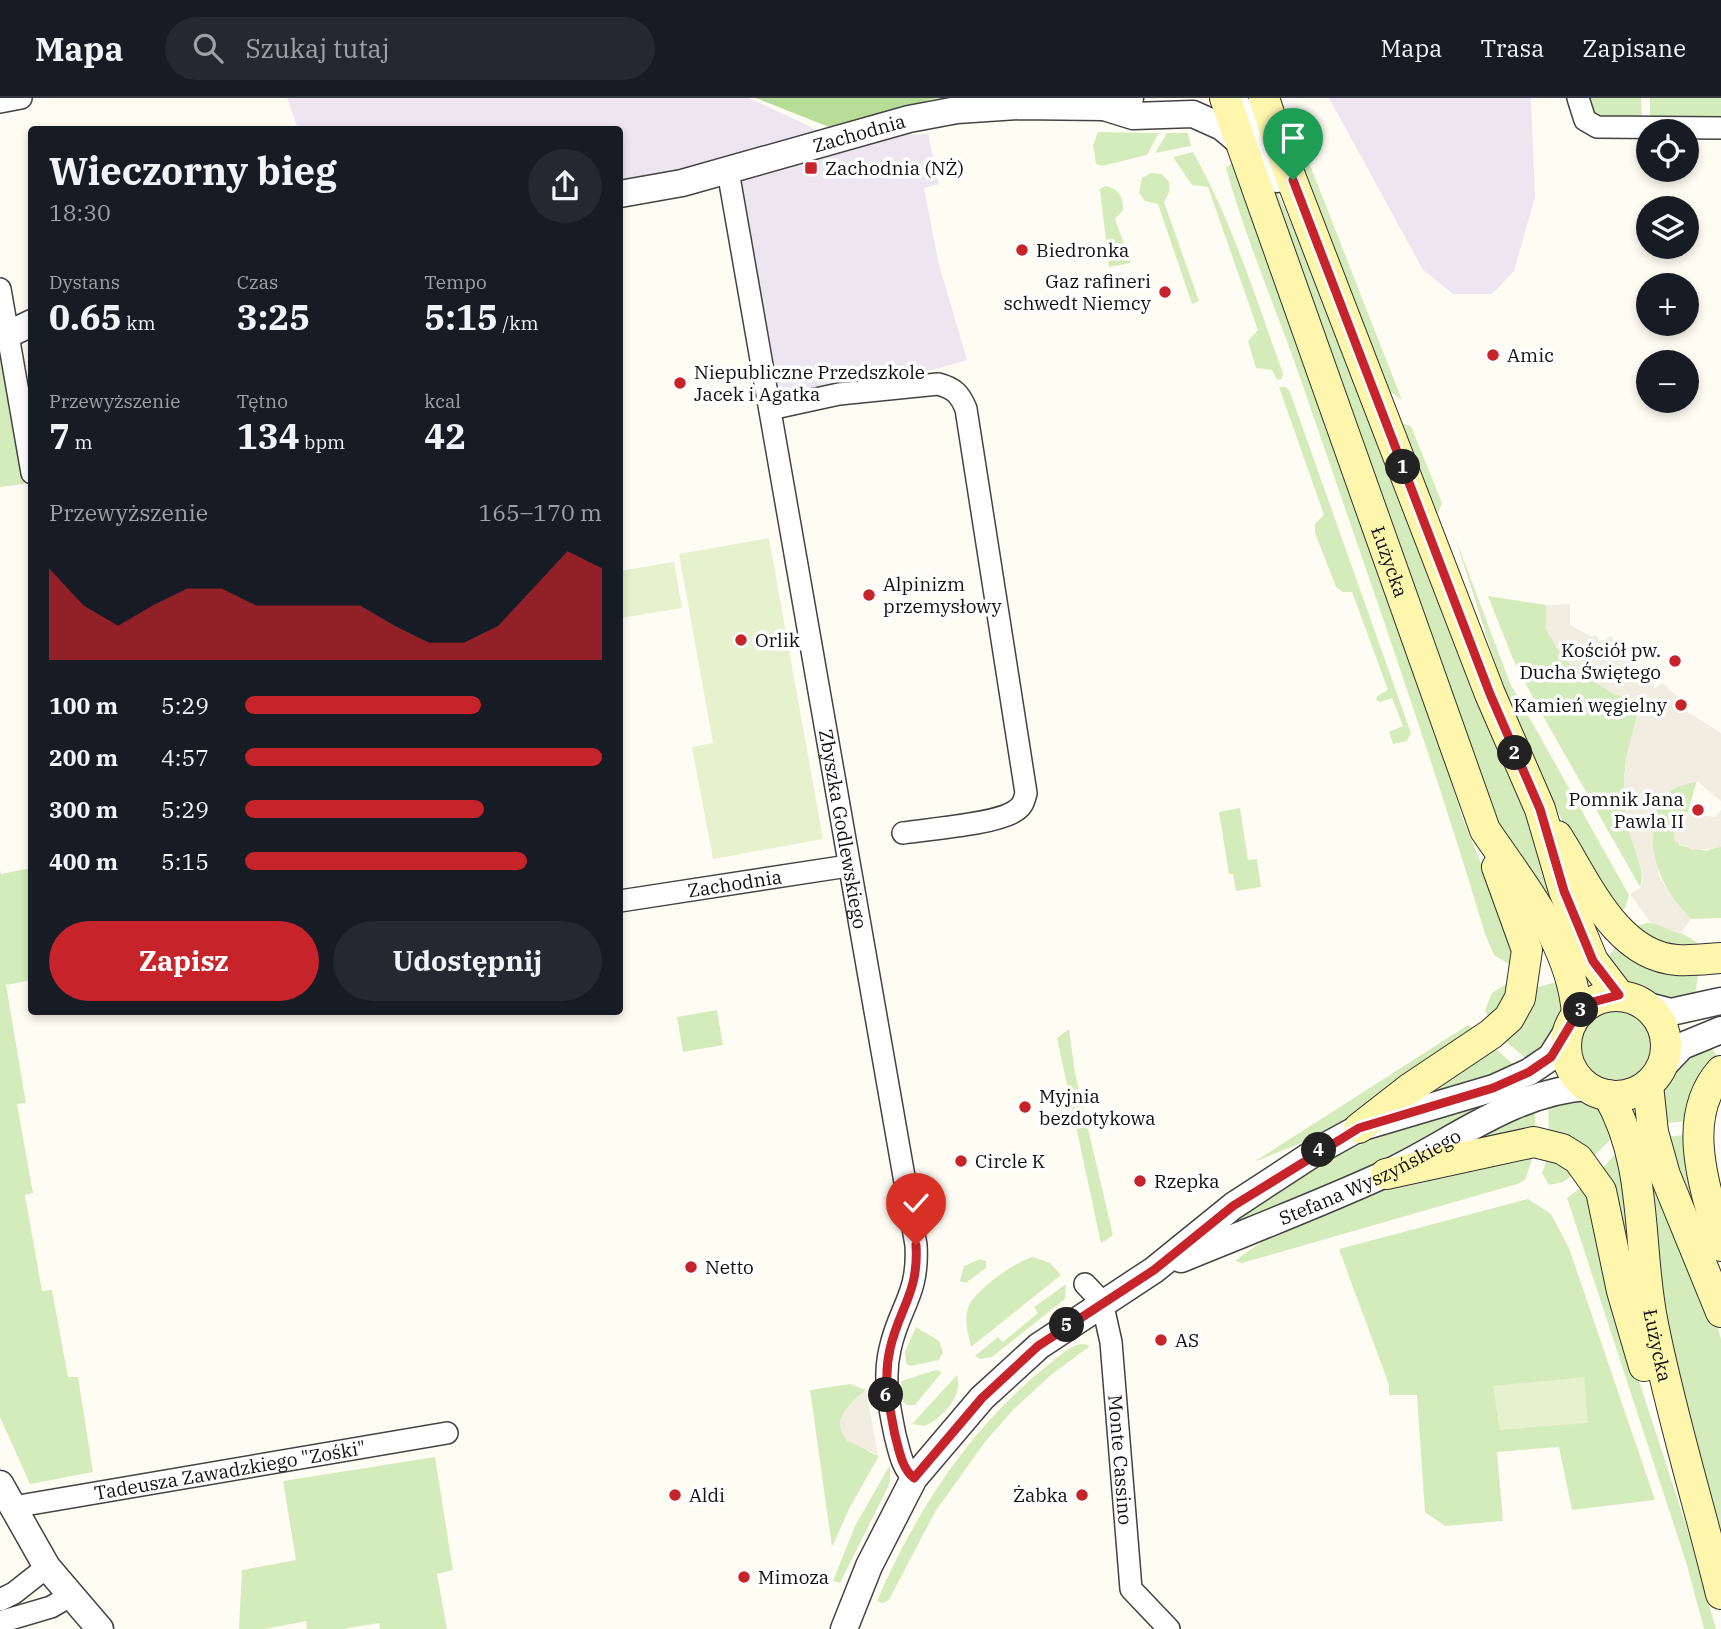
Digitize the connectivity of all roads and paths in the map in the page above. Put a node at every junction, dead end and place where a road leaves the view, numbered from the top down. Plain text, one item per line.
1 (21, 98) edge
2 (1130, 98) edge
3 (1224, 98) edge
4 (1264, 98) edge
5 (1578, 98) edge
6 (0, 102) edge
7 (1104, 107) junction
8 (1193, 114) junction
9 (1721, 128) edge
10 (1240, 142) junction
11 (728, 171) junction
12 (623, 193) edge
13 (1323, 258) junction
14 (0, 289) edge
15 (13, 332) edge
16 (770, 409) junction
17 (28, 443) edge
18 (1540, 809) junction
19 (1485, 831) junction
20 (903, 833) dead end
21 (848, 866) junction
22 (623, 901) edge
23 (1721, 958) edge
24 (1619, 995) junction
25 (1721, 1000) edge
26 (1648, 1006) junction
27 (1573, 1020) junction
28 (1721, 1030) edge
29 (1721, 1071) edge
30 (1655, 1076) junction
31 (1598, 1091) junction
32 (1359, 1128) junction
33 (1386, 1174) junction
34 (1721, 1247) edge
35 (1154, 1270) junction
36 (1094, 1293) junction
37 (1721, 1312) edge
38 (1673, 1414) junction
39 (447, 1433) dead end
40 (914, 1478) junction
41 (0, 1484) edge
42 (13, 1507) junction
43 (47, 1567) junction
44 (1721, 1594) edge
45 (70, 1597) junction
46 (0, 1600) edge
47 (0, 1622) edge
48 (100, 1629) edge
49 (844, 1629) edge
50 (1169, 1629) edge

1 - 6 street
2 - 7 street
3 - 8 street
3 - 10 main road, Łużycka
3 - 13 street
4 - 13 main road
5 - 9 street
7 - 8 street
7 - 11 street, Zachodnia
8 - 10 street
10 - 19 main road, Łużycka
11 - 12 street, Zachodnia
11 - 16 street, Zbyszka Godlewskiego
13 - 18 main road
14 - 15 street
15 - 17 street
16 - 20 street
16 - 21 street, Zbyszka Godlewskiego
18 - 23 main road
18 - 24 main road
19 - 27 main road, Łużycka
19 - 32 main road
21 - 22 street, Zachodnia
21 - 40 street, Zbyszka Godlewskiego
24 - 26 main road
24 - 27 main road
25 - 26 street
26 - 30 main road
27 - 31 main road
27 - 32 street, Stefana Wyszyńskiego
28 - 30 street
29 - 34 main road
30 - 31 main road
30 - 37 main road
31 - 33 street, Stefana Wyszyńskiego
31 - 38 main road, Łużycka
32 - 35 street, Stefana Wyszyńskiego
33 - 35 street, Stefana Wyszyńskiego
33 - 38 main road
35 - 36 street, Stefana Wyszyńskiego
36 - 40 street, Stefana Wyszyńskiego
36 - 50 street, Monte Cassino
38 - 44 main road, Łużycka
39 - 42 street, Tadeusza Zawadzkiego "Zośki"
40 - 49 street, Stefana Wyszyńskiego
41 - 42 street
42 - 43 street
43 - 45 street
43 - 46 street
45 - 47 street
45 - 48 street

